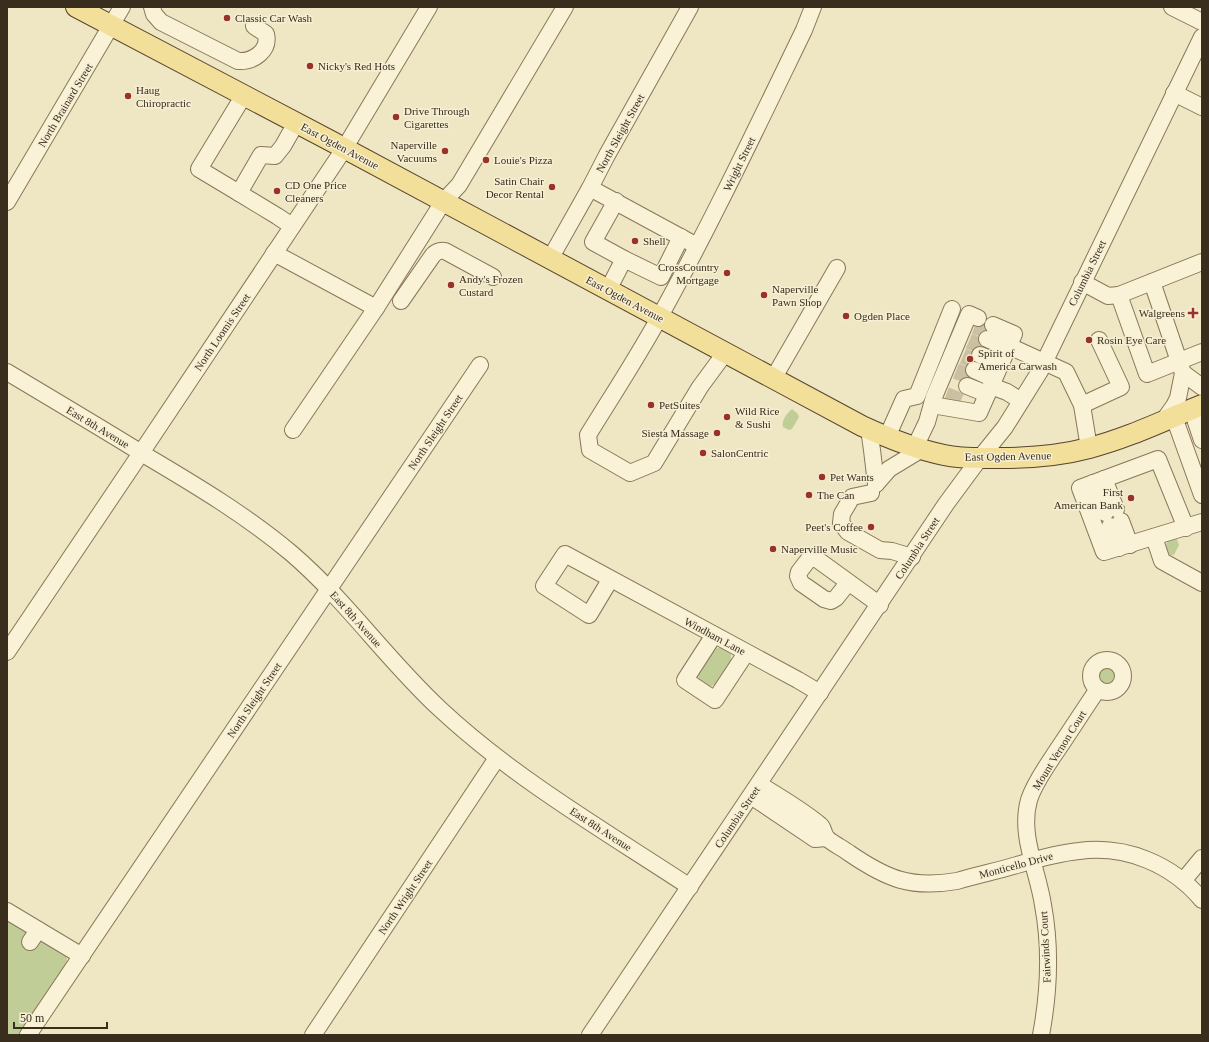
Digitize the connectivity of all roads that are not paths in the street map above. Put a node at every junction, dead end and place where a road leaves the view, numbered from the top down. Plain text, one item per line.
1 (76, 7) edge
2 (122, 7) edge
3 (429, 7) edge
4 (565, 7) edge
5 (690, 7) edge
6 (813, 7) edge
7 (1172, 7) edge
8 (152, 9) edge
9 (1202, 22) edge
10 (112, 26) junction
11 (254, 26) dead end
12 (1202, 36) edge
13 (250, 60) junction
14 (1174, 93) junction
15 (244, 95) junction
16 (1202, 107) edge
17 (296, 123) junction
18 (344, 149) junction
19 (590, 188) junction
20 (239, 193) junction
21 (7, 202) edge
22 (443, 202) junction
23 (616, 202) junction
24 (292, 226) junction
25 (682, 237) junction
26 (697, 246) junction
27 (274, 253) junction
28 (550, 259) junction
29 (624, 259) junction
30 (1202, 262) edge
31 (837, 268) dead end
32 (493, 277) dead end
33 (1082, 282) junction
34 (1152, 282) junction
35 (608, 290) junction
36 (1119, 295) junction
37 (401, 301) dead end
38 (376, 308) junction
39 (952, 309) dead end
40 (660, 318) junction
41 (1099, 340) dead end
42 (1202, 352) edge
43 (725, 353) junction
44 (963, 360) junction
45 (1044, 362) junction
46 (480, 366) dead end
47 (1181, 367) junction
48 (7, 372) edge
49 (997, 373) junction
50 (773, 379) junction
51 (1202, 387) edge
52 (1022, 401) junction
53 (1082, 405) junction
54 (1197, 408) edge
55 (1169, 419) junction
56 (293, 430) dead end
57 (878, 433) junction
58 (1202, 440) edge
59 (918, 448) junction
60 (1089, 448) junction
61 (141, 453) junction
62 (980, 458) junction
63 (1096, 482) junction
64 (871, 493) dead end
65 (1202, 495) edge
66 (1202, 522) edge
67 (1186, 528) junction
68 (1154, 537) junction
69 (1122, 547) junction
70 (912, 557) junction
71 (610, 580) dead end
72 (848, 583) dead end
73 (1202, 583) edge
74 (329, 588) junction
75 (880, 605) junction
76 (714, 635) junction
77 (7, 652) edge
78 (746, 653) junction
79 (1098, 689) dead end
80 (820, 693) junction
81 (498, 758) junction
82 (755, 790) junction
83 (1202, 858) edge
84 (1033, 861) junction
85 (1183, 881) junction
86 (690, 887) junction
87 (1202, 900) edge
88 (7, 911) edge
89 (82, 956) junction
90 (28, 1035) edge
91 (313, 1035) edge
92 (590, 1035) edge
93 (1041, 1035) edge

1 - 10 main road, East Ogden Avenue
2 - 10 street, North Brainard Street
3 - 18 street, North Loomis Street
4 - 22 street
5 - 19 street, North Sleight Street
6 - 26 street, Wright Street
7 - 9 street
8 - 13 street
8 - 13 street
10 - 15 main road, East Ogden Avenue
10 - 21 street, North Brainard Street
11 - 13 street
12 - 14 street, Columbia Street
14 - 16 street
14 - 33 street, Columbia Street
15 - 17 main road, East Ogden Avenue
15 - 20 street
17 - 18 main road, East Ogden Avenue
17 - 20 street
18 - 22 main road, East Ogden Avenue
18 - 24 street, North Loomis Street
19 - 23 street
19 - 28 street, North Sleight Street
20 - 24 street
22 - 28 main road, East Ogden Avenue
22 - 38 street
23 - 25 street
23 - 29 street
24 - 27 street, North Loomis Street
25 - 26 street
25 - 29 street
26 - 40 street, Wright Street
27 - 38 street
27 - 61 street, North Loomis Street
28 - 35 main road, East Ogden Avenue
29 - 35 street
30 - 34 street
31 - 50 street
32 - 37 street
33 - 36 street
33 - 45 street, Columbia Street
34 - 36 street
34 - 47 street
35 - 40 main road, East Ogden Avenue
36 - 47 street
38 - 56 street
39 - 57 street
40 - 43 main road, East Ogden Avenue
40 - 43 street, Wright Street
41 - 53 street
42 - 47 street
43 - 50 main road, East Ogden Avenue
44 - 49 street
44 - 49 street
44 - 49 street
44 - 49 street
44 - 49 street
44 - 59 street
45 - 49 street
45 - 52 street, Columbia Street
45 - 53 street
46 - 74 street, North Sleight Street
47 - 51 street
47 - 55 street
48 - 61 street, East 8th Avenue
49 - 52 street
50 - 57 main road, East Ogden Avenue
52 - 62 street, Columbia Street
53 - 60 street
54 - 55 main road, East Ogden Avenue
54 - 58 street
55 - 60 main road, East Ogden Avenue
55 - 65 street
57 - 59 main road, East Ogden Avenue
57 - 59 street
59 - 62 main road, East Ogden Avenue
60 - 62 main road, East Ogden Avenue
61 - 74 street, East 8th Avenue
61 - 77 street, North Loomis Street
62 - 70 street, Columbia Street
63 - 67 street
63 - 69 street
63 - 69 street
64 - 70 street
66 - 67 street
67 - 68 street
68 - 69 street
68 - 73 street
70 - 75 street, Columbia Street
71 - 76 street, Windham Lane
72 - 75 street
74 - 81 street, East 8th Avenue
74 - 89 street, North Sleight Street
75 - 80 street, Columbia Street
76 - 78 street, Windham Lane
76 - 78 street
78 - 80 street, Windham Lane
79 - 84 street, Mount Vernon Court
80 - 82 street, Columbia Street
81 - 86 street, East 8th Avenue
81 - 91 street, North Wright Street
82 - 84 street, Monticello Drive
82 - 86 street, Columbia Street
83 - 85 street
84 - 85 street, Monticello Drive
84 - 93 street, Fairwinds Court
85 - 87 street, Monticello Drive
86 - 92 street, Columbia Street
88 - 89 street
89 - 90 street, North Sleight Street

